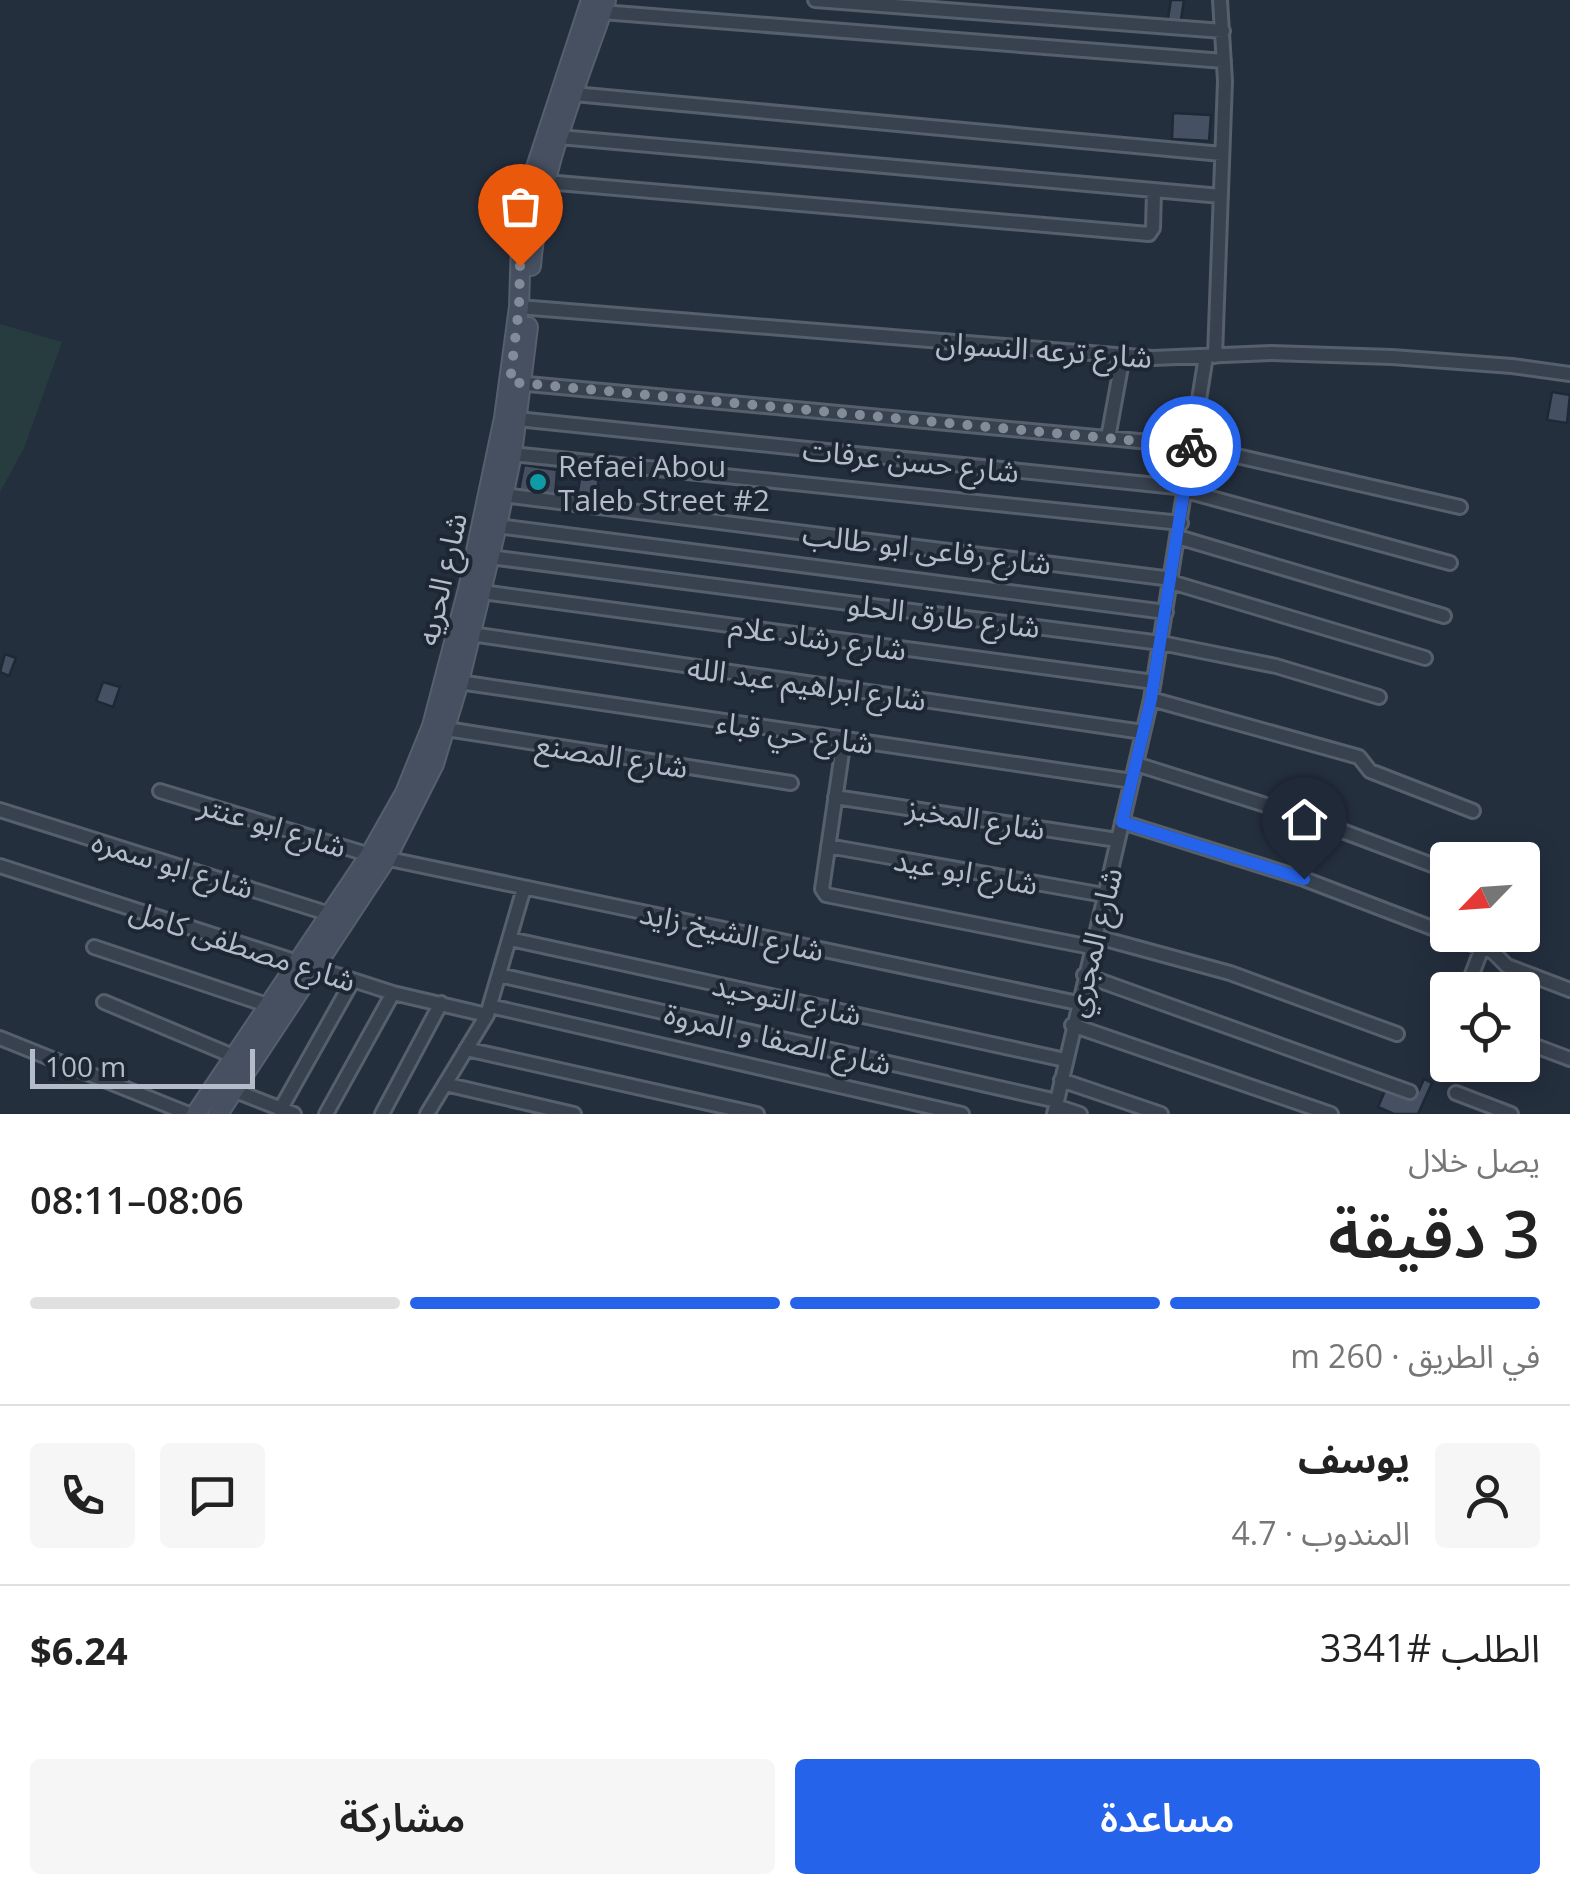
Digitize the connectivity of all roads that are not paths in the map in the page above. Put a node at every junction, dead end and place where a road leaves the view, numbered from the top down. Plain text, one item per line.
1 (815, 0) edge
2 (1220, 0) edge
3 (600, 4) edge
4 (1223, 31) junction
5 (1224, 60) junction
6 (574, 94) junction
7 (559, 136) junction
8 (1222, 154) junction
9 (546, 182) junction
10 (1154, 190) junction
11 (1221, 196) junction
12 (525, 307) junction
13 (1123, 356) junction
14 (1211, 356) junction
15 (1570, 374) edge
16 (516, 383) junction
17 (518, 419) junction
18 (1108, 438) junction
19 (1193, 446) junction
20 (512, 454) junction
21 (1186, 490) junction
22 (504, 495) junction
23 (1460, 507) dead end
24 (497, 526) junction
25 (1180, 530) junction
26 (490, 557) junction
27 (1450, 562) dead end
28 (1171, 580) junction
29 (482, 592) junction
30 (1166, 612) junction
31 (1444, 616) dead end
32 (471, 634) junction
33 (1160, 643) junction
34 (1425, 658) dead end
35 (459, 682) junction
36 (1154, 682) junction
37 (1379, 698) dead end
38 (1151, 699) junction
39 (439, 728) junction
40 (1143, 732) junction
41 (844, 739) junction
42 (1136, 764) junction
43 (1132, 781) junction
44 (791, 784) dead end
45 (160, 790) dead end
46 (836, 797) junction
47 (0, 810) edge
48 (1473, 810) dead end
49 (1122, 822) junction
50 (1118, 840) junction
51 (828, 846) junction
52 (378, 857) junction
53 (1430, 864) edge
54 (0, 866) edge
55 (524, 888) junction
56 (1104, 895) junction
57 (338, 916) junction
58 (1430, 928) edge
59 (510, 939) junction
60 (1092, 942) junction
61 (94, 947) dead end
62 (1492, 952) edge
63 (306, 965) junction
64 (499, 975) junction
65 (1084, 976) junction
66 (353, 980) junction
67 (1570, 990) edge
68 (393, 993) junction
69 (104, 1002) dead end
70 (441, 1003) junction
71 (1078, 1003) junction
72 (267, 1005) junction
73 (489, 1011) junction
74 (1072, 1025) junction
75 (1397, 1034) dead end
76 (0, 1038) edge
77 (1540, 1048) edge
78 (466, 1049) junction
79 (234, 1056) junction
80 (1570, 1059) edge
81 (1065, 1060) junction
82 (1061, 1080) junction
83 (445, 1084) junction
84 (233, 1090) junction
85 (1410, 1092) dead end
86 (1456, 1093) dead end
87 (1056, 1107) edge
88 (287, 1112) edge
89 (188, 1114) edge
90 (196, 1114) edge
91 (218, 1114) edge
92 (326, 1114) edge
93 (382, 1114) edge
94 (427, 1114) edge
95 (574, 1114) edge
96 (758, 1114) edge
97 (962, 1114) edge
98 (1080, 1114) edge
99 (1161, 1114) edge
100 (1331, 1114) edge
101 (1511, 1114) edge

1 - 4 street
2 - 4 street, شارع المجري
3 - 5 street
3 - 6 main road, شارع الحريه
3 - 12 main road, شارع الحريه
4 - 5 street, شارع المجري
5 - 8 street, شارع المجري
6 - 7 main road, شارع الحريه
6 - 8 street
7 - 9 main road, شارع الحريه
7 - 10 street
8 - 11 street, شارع المجري
9 - 10 street
9 - 12 main road, شارع الحريه
10 - 11 street
11 - 14 street, شارع المجري
12 - 13 street, شارع ترعه النسوان
12 - 16 main road, شارع الحريه
13 - 14 street, شارع ترعه النسوان
13 - 18 street
14 - 15 street, شارع ترعه النسوان
14 - 19 street, شارع المجري
16 - 17 main road, شارع الحريه
16 - 18 street
16 - 39 main road, شارع الحريه
17 - 20 main road, شارع الحريه
17 - 21 street, شارع حسن عرفات
18 - 19 street
19 - 21 street, شارع المجري
19 - 23 street
20 - 22 main road, شارع الحريه
20 - 25 street
21 - 25 street, شارع المجري
21 - 27 street, شارع حسن عرفات
22 - 24 main road, شارع الحريه
22 - 28 street, شارع رفاعى ابو طالب
24 - 26 main road, شارع الحريه
24 - 30 street
25 - 28 street, شارع المجري
25 - 31 street
26 - 29 main road, شارع الحريه
26 - 33 street, شارع طارق الحلو
28 - 30 street, شارع المجري
28 - 34 street, شارع رفاعى ابو طالب
29 - 32 main road, شارع الحريه
29 - 36 street, شارع رشاد علام
30 - 33 street, شارع المجري
32 - 35 main road, شارع الحريه
32 - 40 street, شارع ابراهيم عبد الله
33 - 36 street, شارع المجري
33 - 37 street, شارع طارق الحلو
35 - 39 main road, شارع الحريه
35 - 41 street, شارع حي قباء
36 - 38 street, شارع المجري
38 - 40 street, شارع المجري
38 - 48 street
39 - 44 street, شارع المصنع
39 - 52 main road, شارع الحريه
40 - 42 street, شارع المجري
41 - 43 street, شارع حي قباء
41 - 46 street
42 - 43 street, شارع المجري
42 - 53 street
43 - 49 street, شارع المجري
45 - 52 street, شارع ابو عنتر
46 - 50 street, شارع المخبز
46 - 51 street
47 - 57 street, شارع ابو سمره
49 - 50 street, شارع المجري
49 - 58 street
50 - 56 street, شارع المجري
51 - 56 street, شارع ابو عيد
51 - 60 street
52 - 55 street, شارع الشيخ زايد
52 - 57 main road, شارع الحريه
54 - 63 street, شارع مصطفى كامل
55 - 59 street
55 - 71 street, شارع الشيخ زايد
56 - 60 street, شارع المجري
57 - 63 main road, شارع الحريه
59 - 64 street
59 - 81 street, شارع التوحيد
60 - 65 street, شارع المجري
60 - 75 street
61 - 72 street
62 - 67 street
63 - 66 street, شارع مصطفى كامل
63 - 72 main road, شارع الحريه
63 - 84 main road, شارع الحريه
64 - 73 street
64 - 87 street, شارع الصفا و المروة
65 - 71 street, شارع المجري
65 - 85 street
66 - 68 street, شارع مصطفى كامل
66 - 88 street
68 - 70 street, شارع مصطفى كامل
68 - 92 street
69 - 79 street
70 - 73 street, شارع مصطفى كامل
70 - 93 street
71 - 74 street, شارع المجري
72 - 79 main road, شارع الحريه
73 - 78 street
73 - 97 street, شارع مصطفى كامل
74 - 81 street, شارع المجري
74 - 100 street
76 - 89 street
77 - 80 street
78 - 83 street
78 - 96 street
79 - 90 main road, شارع الحريه
81 - 82 street, شارع المجري
82 - 87 street, شارع المجري
82 - 99 street
83 - 94 street
83 - 95 street
84 - 88 street
84 - 91 main road, شارع الحريه
86 - 101 street
87 - 98 street, شارع الصفا و المروة

